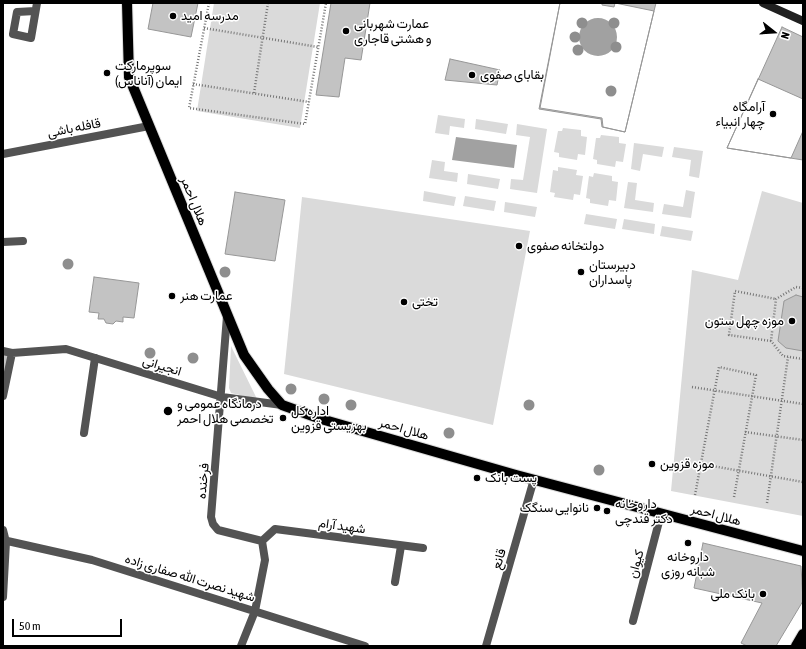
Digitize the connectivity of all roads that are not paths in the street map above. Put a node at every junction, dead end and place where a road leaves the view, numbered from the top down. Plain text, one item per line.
1 (127, 3) edge
2 (763, 3) edge
3 (803, 21) edge
4 (149, 126) junction
5 (3, 154) edge
6 (23, 241) dead end
7 (3, 242) edge
8 (227, 315) junction
9 (3, 351) edge
10 (12, 353) junction
11 (95, 358) junction
12 (3, 396) edge
13 (222, 397) junction
14 (282, 405) junction
15 (84, 433) dead end
16 (534, 480) junction
17 (661, 514) junction
18 (3, 530) edge
19 (5, 541) edge
20 (262, 541) junction
21 (401, 546) junction
22 (424, 548) dead end
23 (803, 552) edge
24 (395, 582) dead end
25 (3, 597) edge
26 (255, 611) junction
27 (633, 621) dead end
28 (803, 634) edge
29 (242, 646) edge
30 (365, 646) edge
31 (486, 646) edge
32 (796, 646) edge

1 - 4 main road, هلال احمر
2 - 3 main road
4 - 5 street, قافله باشی
4 - 8 main road, هلال احمر
6 - 7 street
8 - 13 street, فرخنده
8 - 14 main road, هلال احمر
9 - 10 street, انجیرانی
10 - 11 street, انجیرانی
10 - 12 street
11 - 13 street, انجیرانی
11 - 15 street
13 - 14 street, انجیرانی
13 - 20 street, فرخنده
14 - 16 main road, هلال احمر
16 - 17 main road, هلال احمر
16 - 31 street, قانع
17 - 23 main road, هلال احمر
17 - 27 street, کیوان
18 - 19 street
19 - 25 street
19 - 26 street, شهید نصرت الله صفاری زاده
20 - 21 street, شهید آرام
20 - 26 street
21 - 22 street, شهید آرام
21 - 24 street
26 - 29 street
26 - 30 street, شهید نصرت الله صفاری زاده
28 - 32 main road

